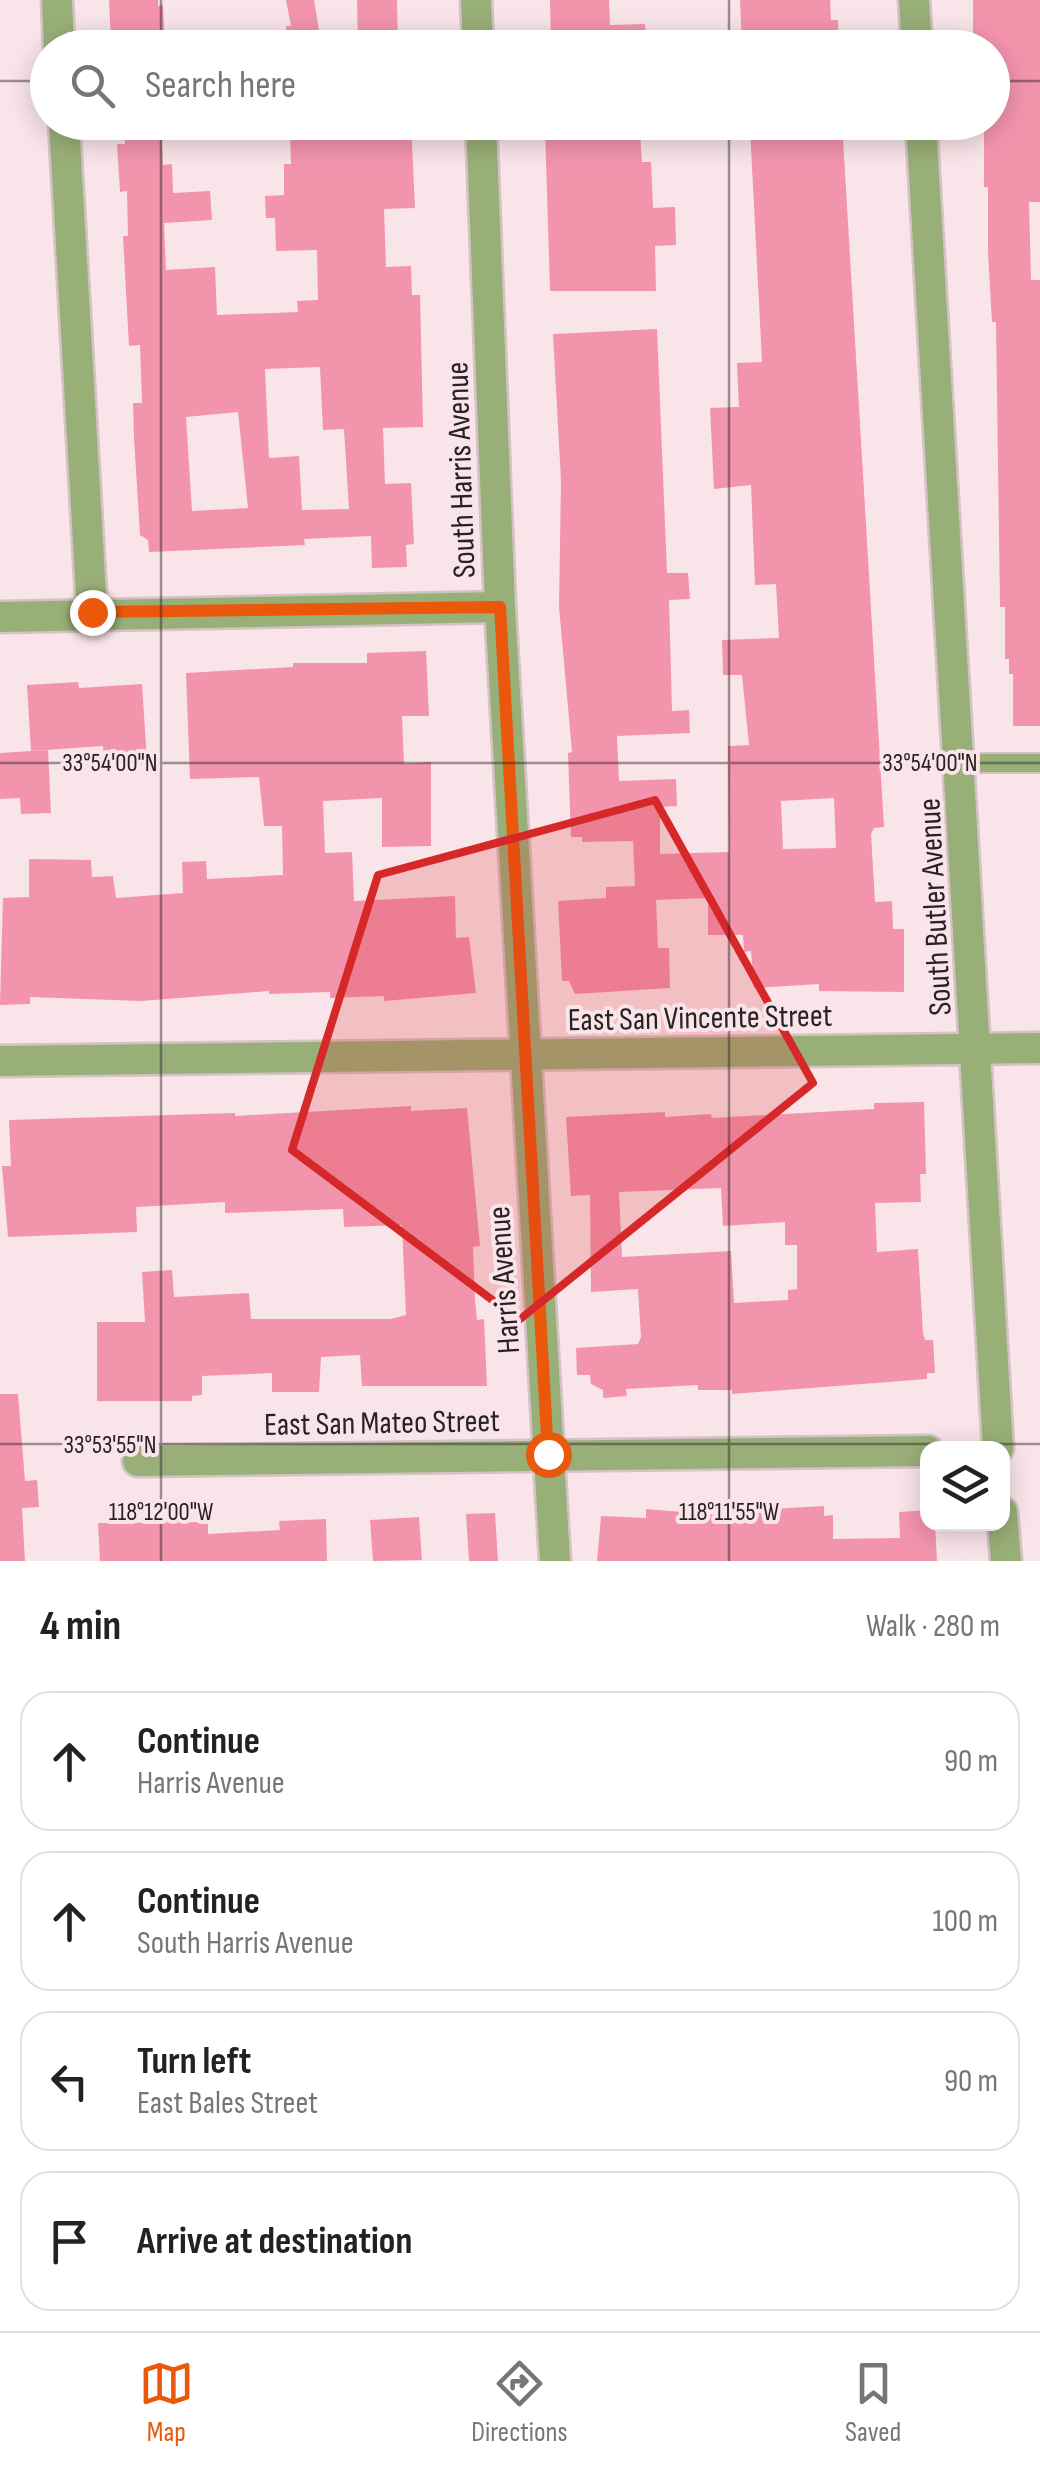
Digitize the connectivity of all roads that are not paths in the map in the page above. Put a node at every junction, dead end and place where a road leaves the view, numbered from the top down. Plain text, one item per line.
1 (56, 0) edge
2 (476, 0) edge
3 (914, 0) edge
4 (58, 30) edge
5 (477, 30) edge
6 (916, 30) edge
7 (65, 140) edge
8 (482, 140) edge
9 (923, 140) edge
10 (500, 607) junction
11 (92, 612) junction
12 (0, 616) edge
13 (962, 763) junction
14 (1040, 763) edge
15 (1040, 1048) edge
16 (977, 1049) junction
17 (524, 1054) junction
18 (0, 1060) edge
19 (998, 1441) edge
20 (920, 1451) edge
21 (548, 1454) junction
22 (138, 1461) dead end
23 (1004, 1531) edge
24 (554, 1561) edge
25 (1006, 1561) edge

1 - 4 street
2 - 5 street
3 - 6 street
7 - 11 street
8 - 10 street, South Harris Avenue
9 - 13 street, South Butler Avenue
10 - 11 street
10 - 17 street, South Harris Avenue
11 - 12 street
13 - 14 lane
13 - 16 street, South Butler Avenue
15 - 16 street, East San Vincente Street
16 - 17 street, East San Vincente Street
16 - 19 street, South Butler Avenue
17 - 18 street, East San Vincente Street
17 - 21 street, Harris Avenue
20 - 21 street, East San Mateo Street
21 - 22 street, East San Mateo Street
21 - 24 street, Harris Avenue
23 - 25 street

